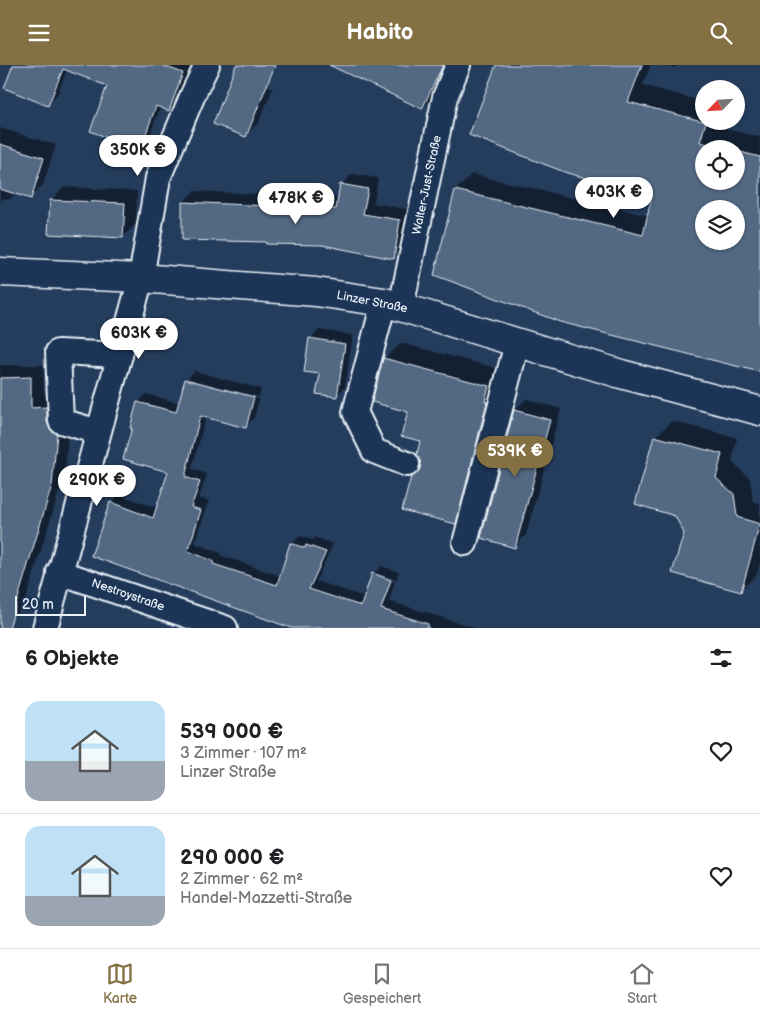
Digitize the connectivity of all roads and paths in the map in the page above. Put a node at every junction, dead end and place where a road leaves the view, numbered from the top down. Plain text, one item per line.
1 (207, 65) edge
2 (458, 65) edge
3 (1, 271) edge
4 (141, 277) junction
5 (393, 305) junction
6 (517, 343) junction
7 (120, 355) junction
8 (760, 411) edge
9 (98, 432) junction
10 (406, 464) dead end
11 (465, 543) dead end
12 (60, 572) junction
13 (45, 628) edge
14 (225, 628) edge

1 - 4 street
2 - 5 street, Walter-Just-Straße
3 - 4 main road, Linzer Straße
4 - 5 main road, Linzer Straße
4 - 7 street
5 - 6 main road, Linzer Straße
5 - 10 street, Walter-Just-Straße
6 - 8 main road, Linzer Straße
6 - 11 street
7 - 9 street
7 - 9 street
9 - 12 street
12 - 13 street
12 - 14 street, Nestroystraße

